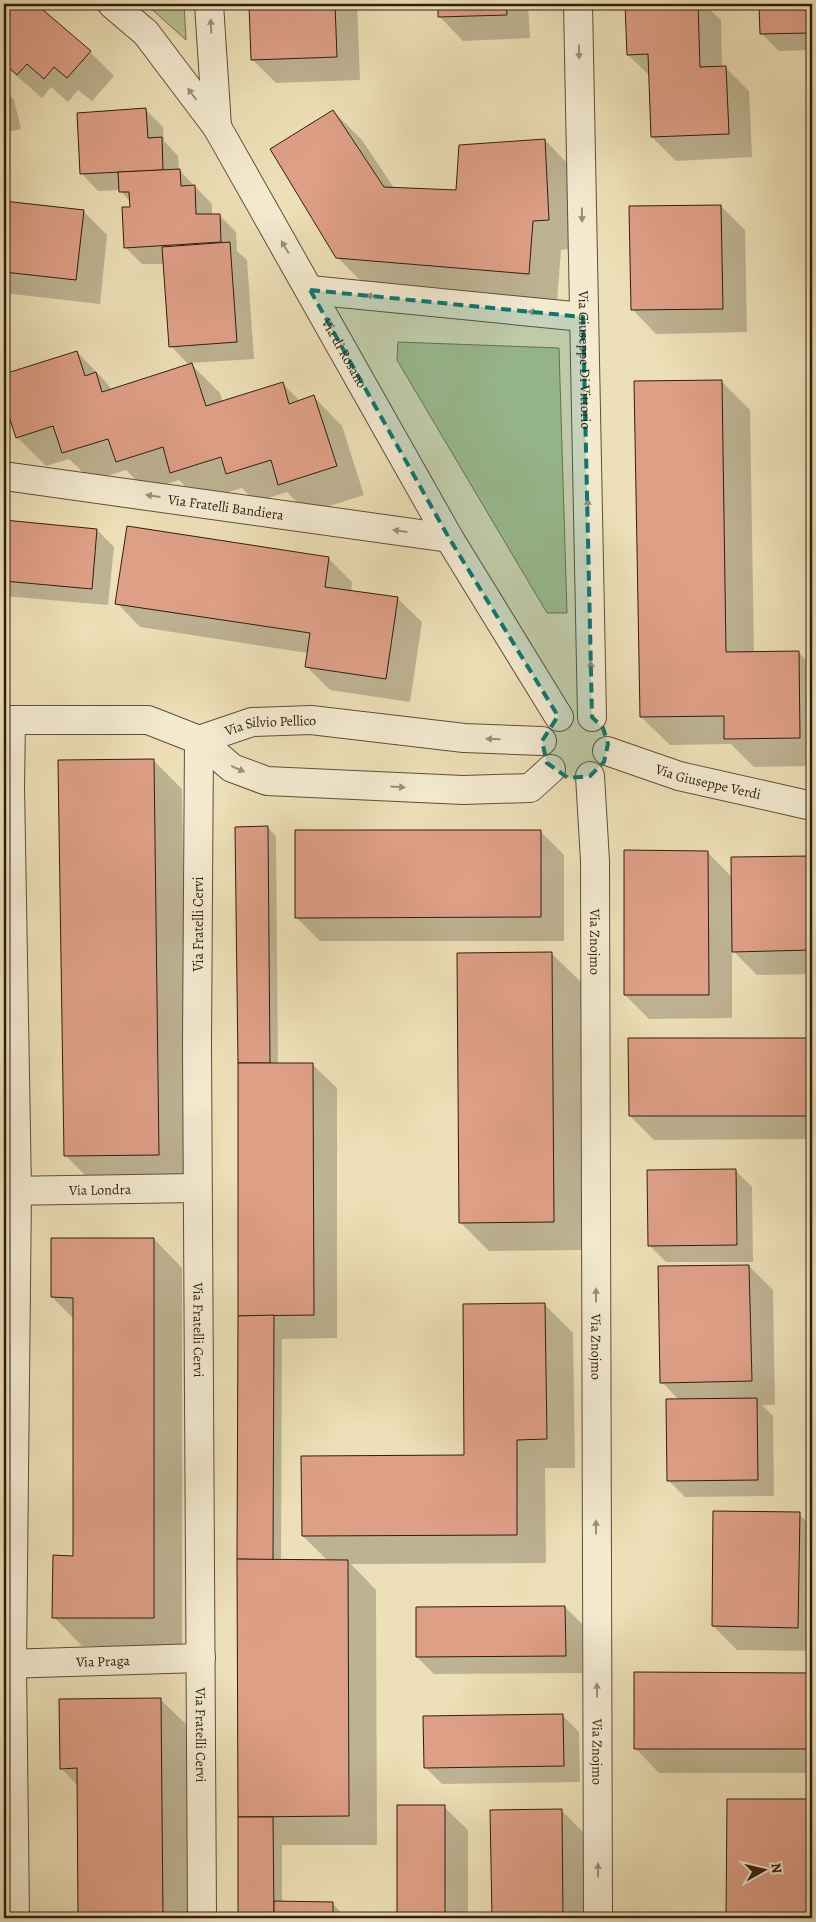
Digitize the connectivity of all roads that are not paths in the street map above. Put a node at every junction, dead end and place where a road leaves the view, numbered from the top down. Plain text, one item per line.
1 (112, 4) edge
2 (209, 4) edge
3 (578, 4) edge
4 (217, 127) junction
5 (310, 290) junction
6 (583, 317) junction
7 (4, 476) edge
8 (449, 538) junction
9 (559, 717) junction
10 (592, 717) junction
11 (8, 720) edge
12 (199, 740) junction
13 (542, 742) junction
14 (607, 751) junction
15 (551, 768) junction
16 (590, 776) junction
17 (812, 806) edge
18 (197, 1188) junction
19 (10, 1191) edge
20 (201, 1658) junction
21 (8, 1664) edge
22 (15, 1918) edge
23 (202, 1918) edge
24 (598, 1918) edge

4 -> 1 street, Via di Rosano
4 -> 2 street
3 -> 6 street, Via Giuseppe Di Vittorio
5 -> 4 street, Via di Rosano
6 -> 5 street
5 - 8 street, Via di Rosano
10 -> 6 street, Via Giuseppe Di Vittorio
8 -> 7 street, Via Fratelli Bandiera
8 - 9 street, Via di Rosano
9 - 10 street
9 - 13 street
10 - 14 street
11 - 12 street
11 - 19 street
13 -> 12 street, Via Silvio Pellico
12 -> 15 street
12 - 18 street, Via Fratelli Cervi
13 - 15 street
14 - 16 street
14 - 17 street, Via Giuseppe Verdi
15 - 16 street
24 -> 16 street, Via Znojmo
18 - 19 street, Via Londra
18 - 20 street, Via Fratelli Cervi
19 - 21 street
20 - 21 street, Via Praga
20 - 23 street, Via Fratelli Cervi
21 - 22 street

